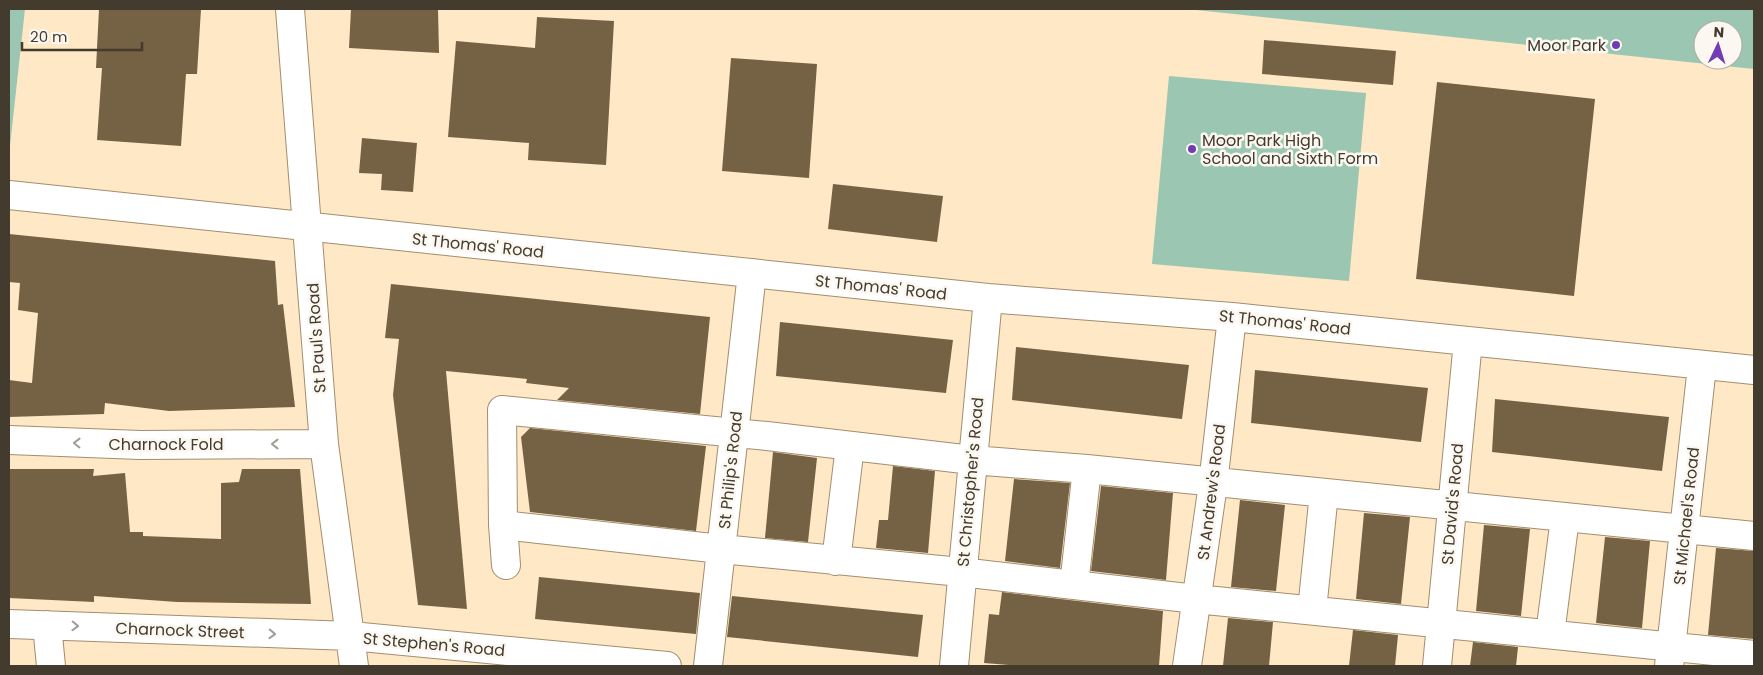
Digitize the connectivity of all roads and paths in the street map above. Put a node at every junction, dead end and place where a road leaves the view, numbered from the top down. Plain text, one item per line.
1 (290, 9) edge
2 (9, 195) edge
3 (308, 228) junction
4 (752, 273) junction
5 (988, 298) junction
6 (1232, 317) junction
7 (1468, 341) junction
8 (1702, 366) junction
9 (1754, 370) edge
10 (734, 434) junction
11 (9, 440) edge
12 (324, 444) junction
13 (850, 446) junction
14 (972, 460) junction
15 (1087, 469) junction
16 (1213, 484) junction
17 (1324, 493) junction
18 (1451, 508) junction
19 (1565, 518) junction
20 (503, 525) junction
21 (1685, 529) junction
22 (1754, 536) edge
23 (721, 549) junction
24 (836, 561) junction
25 (506, 565) dead end
26 (962, 572) junction
27 (1074, 585) junction
28 (1196, 599) junction
29 (1312, 610) junction
30 (1442, 623) junction
31 (9, 624) edge
32 (47, 625) junction
33 (1550, 634) junction
34 (351, 636) junction
35 (1754, 655) edge
36 (1671, 656) edge
37 (51, 666) edge
38 (354, 666) edge
39 (667, 666) edge
40 (708, 666) edge
41 (954, 666) edge
42 (1187, 666) edge
43 (1437, 666) edge

1 - 3 street, St Paul's Road
2 - 3 street, St Thomas' Road
3 - 4 street, St Thomas' Road
3 - 12 street, St Paul's Road
4 - 5 street, St Thomas' Road
4 - 10 street, St Philip's Road
5 - 6 street, St Thomas' Road
5 - 14 street, St Christopher's Road
6 - 7 street, St Thomas' Road
6 - 16 street, St Andrew's Road
7 - 8 street, St Thomas' Road
7 - 18 street, St David's Road
8 - 9 street, St Thomas' Road
8 - 21 street, St Michael's Road
10 - 13 street
10 - 20 street
10 - 23 street, St Philip's Road
12 -> 11 street, Charnock Fold
12 - 34 street, St Paul's Road
13 - 14 street
13 - 24 street
14 - 15 street
14 - 26 street, St Christopher's Road
15 - 16 street
15 - 27 street
16 - 17 street
16 - 28 street, St Andrew's Road
17 - 18 street
17 - 29 street
18 - 19 street
18 - 30 street, St David's Road
19 - 21 street
19 - 33 street
20 - 23 street
20 - 25 street
21 - 22 street
21 - 36 street, St Michael's Road
23 - 24 street
23 - 40 street, St Philip's Road
24 - 26 street
26 - 27 street
26 - 41 street, St Christopher's Road
27 - 28 street
28 - 29 street
28 - 42 street, St Andrew's Road
29 - 30 street
30 - 33 street
30 - 43 street, St David's Road
31 - 32 street, Charnock Street
32 -> 34 street, Charnock Street
32 - 37 street
33 - 36 street
34 - 38 street, St Paul's Road
34 - 39 street, St Stephen's Road
35 - 36 street

